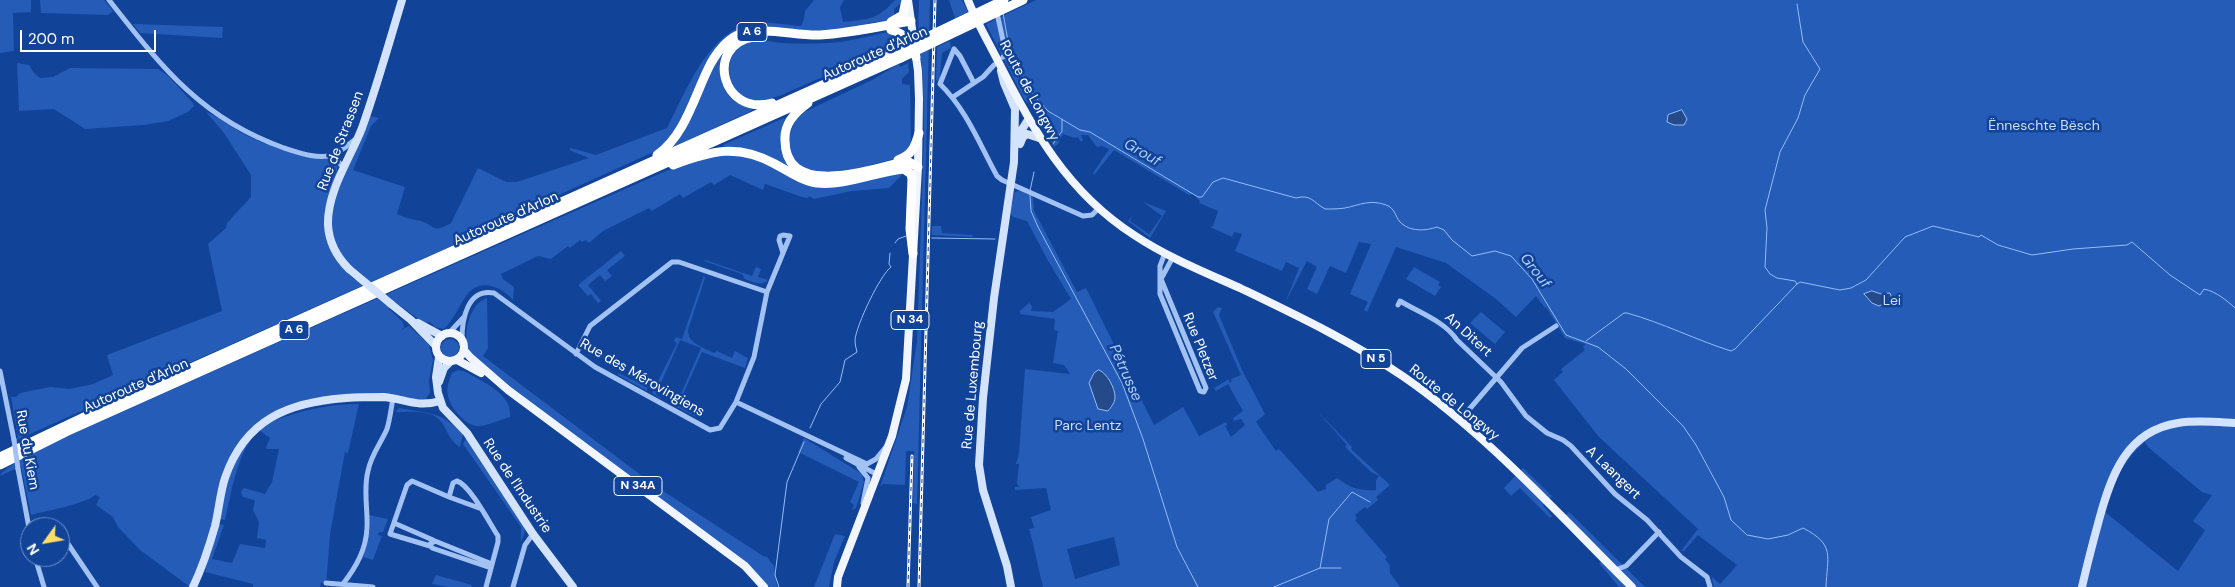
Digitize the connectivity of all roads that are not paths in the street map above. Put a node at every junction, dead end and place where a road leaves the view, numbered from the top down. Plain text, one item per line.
1 (109, 0) edge
2 (402, 0) edge
3 (909, 0) edge
4 (995, 0) edge
5 (1004, 0) edge
6 (1023, 0) edge
7 (968, 2) edge
8 (912, 24) junction
9 (891, 30) junction
10 (805, 35) junction
11 (899, 54) junction
12 (916, 57) junction
13 (1003, 57) dead end
14 (997, 66) junction
15 (974, 84) junction
16 (822, 93) junction
17 (953, 97) junction
18 (782, 103) junction
19 (1028, 119) junction
20 (1015, 129) junction
21 (919, 133) junction
22 (358, 137) junction
23 (1039, 138) junction
24 (332, 155) junction
25 (1014, 162) junction
26 (646, 164) junction
27 (918, 167) junction
28 (344, 168) junction
29 (855, 172) junction
30 (630, 180) junction
31 (826, 183) junction
32 (1010, 183) junction
33 (1099, 208) junction
34 (1165, 253) junction
35 (783, 254) dead end
36 (913, 254) junction
37 (1173, 257) junction
38 (1160, 279) junction
39 (767, 292) junction
40 (1398, 305) dead end
41 (464, 317) junction
42 (412, 320) junction
43 (1556, 326) dead end
44 (446, 334) junction
45 (462, 339) junction
46 (436, 346) junction
47 (464, 350) junction
48 (576, 354) junction
49 (439, 357) junction
50 (453, 361) junction
51 (0, 371) edge
52 (1497, 377) junction
53 (437, 386) junction
54 (508, 390) junction
55 (393, 398) junction
56 (440, 401) junction
57 (736, 402) junction
58 (1460, 420) junction
59 (2235, 423) edge
60 (809, 436) junction
61 (892, 436) junction
62 (0, 457) edge
63 (849, 460) junction
64 (866, 464) junction
65 (0, 465) edge
66 (879, 472) junction
67 (449, 496) junction
68 (479, 508) junction
69 (27, 517) edge
70 (395, 523) junction
71 (858, 523) junction
72 (410, 530) junction
73 (1659, 532) junction
74 (533, 534) junction
75 (407, 539) junction
76 (433, 540) junction
77 (430, 546) junction
78 (70, 547) edge
79 (491, 566) junction
80 (38, 567) edge
81 (1615, 570) junction
82 (326, 583) dead end
83 (343, 584) junction
84 (44, 587) edge
85 (97, 587) edge
86 (193, 587) edge
87 (373, 587) edge
88 (486, 587) edge
89 (513, 587) edge
90 (573, 587) edge
91 (764, 587) edge
92 (837, 587) edge
93 (1011, 587) edge
94 (1632, 587) edge
95 (1710, 587) edge
96 (2082, 587) edge

1 - 24 street
2 - 22 main road, Rue de Strassen
3 - 8 main road, N 34
3 - 10 highway, A 6
4 - 13 street
5 - 11 highway, Autoroute d'Arlon / A 6, bridge
6 - 11 highway, Autoroute d'Arlon / A 6, bridge
7 - 14 main road, Route de Longwy / N 5
8 - 9 highway, A 6
8 - 10 highway, A 6
8 - 12 main road, N 34
9 - 12 highway
9 - 18 highway, A 6
10 - 26 highway, A 6
11 - 16 highway, Autoroute d'Arlon / A 6
11 - 18 highway, Autoroute d'Arlon / A 6
12 - 21 main road, N 34
14 - 15 street
14 - 19 main road, Route de Longwy / N 5
14 - 20 main road, Rue de Luxembourg
15 - 17 street
15 - 17 street
16 - 29 highway, A 6
16 - 30 highway, Autoroute d'Arlon / A 6
17 - 32 street
18 - 26 highway, Autoroute d'Arlon / A 6
19 - 20 main road
19 - 23 main road, Route de Longwy / N 5
19 - 25 main road
20 - 25 main road, Rue de Luxembourg
21 - 27 main road, N 34
21 - 29 highway, A 6
22 - 24 street
22 - 28 main road, Rue de Strassen
23 - 25 main road
23 - 33 main road, Route de Longwy / N 5
24 - 28 street
25 - 32 main road, Rue de Luxembourg
26 - 62 highway, Autoroute d'Arlon / A 6
27 - 29 highway, A 6
27 - 31 highway, A 6
27 - 36 main road, N 34
28 - 42 main road, Rue de Strassen, bridge
30 - 31 highway, A 6
30 - 65 highway, Autoroute d'Arlon / A 6
31 - 36 highway, A 6
32 - 33 street
32 - 93 main road, Rue de Luxembourg
33 - 34 main road, Route de Longwy / N 5
34 - 37 main road, Route de Longwy / N 5
34 - 38 street, Rue Pletzer
35 - 39 street, Rue des Mérovingiens
36 - 61 main road, N 34
37 - 38 street
37 - 58 main road, Route de Longwy / N 5
38 - 38 street, Rue Pletzer
39 - 48 street
39 - 57 street, Rue des Mérovingiens
40 - 52 street, An Ditert
41 - 44 street, Rue des Mérovingiens
41 - 45 street, Rue des Mérovingiens
41 - 48 street, Rue des Mérovingiens
42 - 44 main road, Rue de Strassen
42 - 46 main road, Rue de Strassen
43 - 52 street
44 - 45 main road
44 - 46 main road
45 - 47 main road
46 - 49 main road
47 - 50 main road
47 - 54 main road, N 34A
48 - 57 street, Rue des Mérovingiens
49 - 50 main road
49 - 53 main road
50 - 53 main road
50 - 54 main road, N 34A
51 - 69 street, Rue du Kiem, bridge
52 - 58 street
52 - 73 street, A Laangert
53 - 56 main road
54 - 91 main road, N 34A
55 - 56 main road
55 - 83 street
55 - 86 main road
56 - 74 main road, Rue de l'Industrie
57 - 60 street
58 - 81 main road, Route de Longwy / N 5
59 - 96 main road
60 - 63 street
60 - 64 street
61 - 64 street
61 - 66 main road, N 34
63 - 66 street
63 - 71 street
64 - 66 street
66 - 71 main road, N 34
67 - 68 street
67 - 68 street
67 - 70 street
68 - 79 street
70 - 72 street
70 - 75 street
71 - 92 main road, N 34
72 - 75 street
72 - 76 street
73 - 81 street
73 - 95 street, A Laangert
74 - 89 street
74 - 90 main road, Rue de l'Industrie
75 - 77 street
76 - 77 street
76 - 79 street
77 - 79 street
78 - 85 street
79 - 88 street
80 - 84 street
81 - 94 main road, Route de Longwy / N 5
82 - 83 street
83 - 87 street

